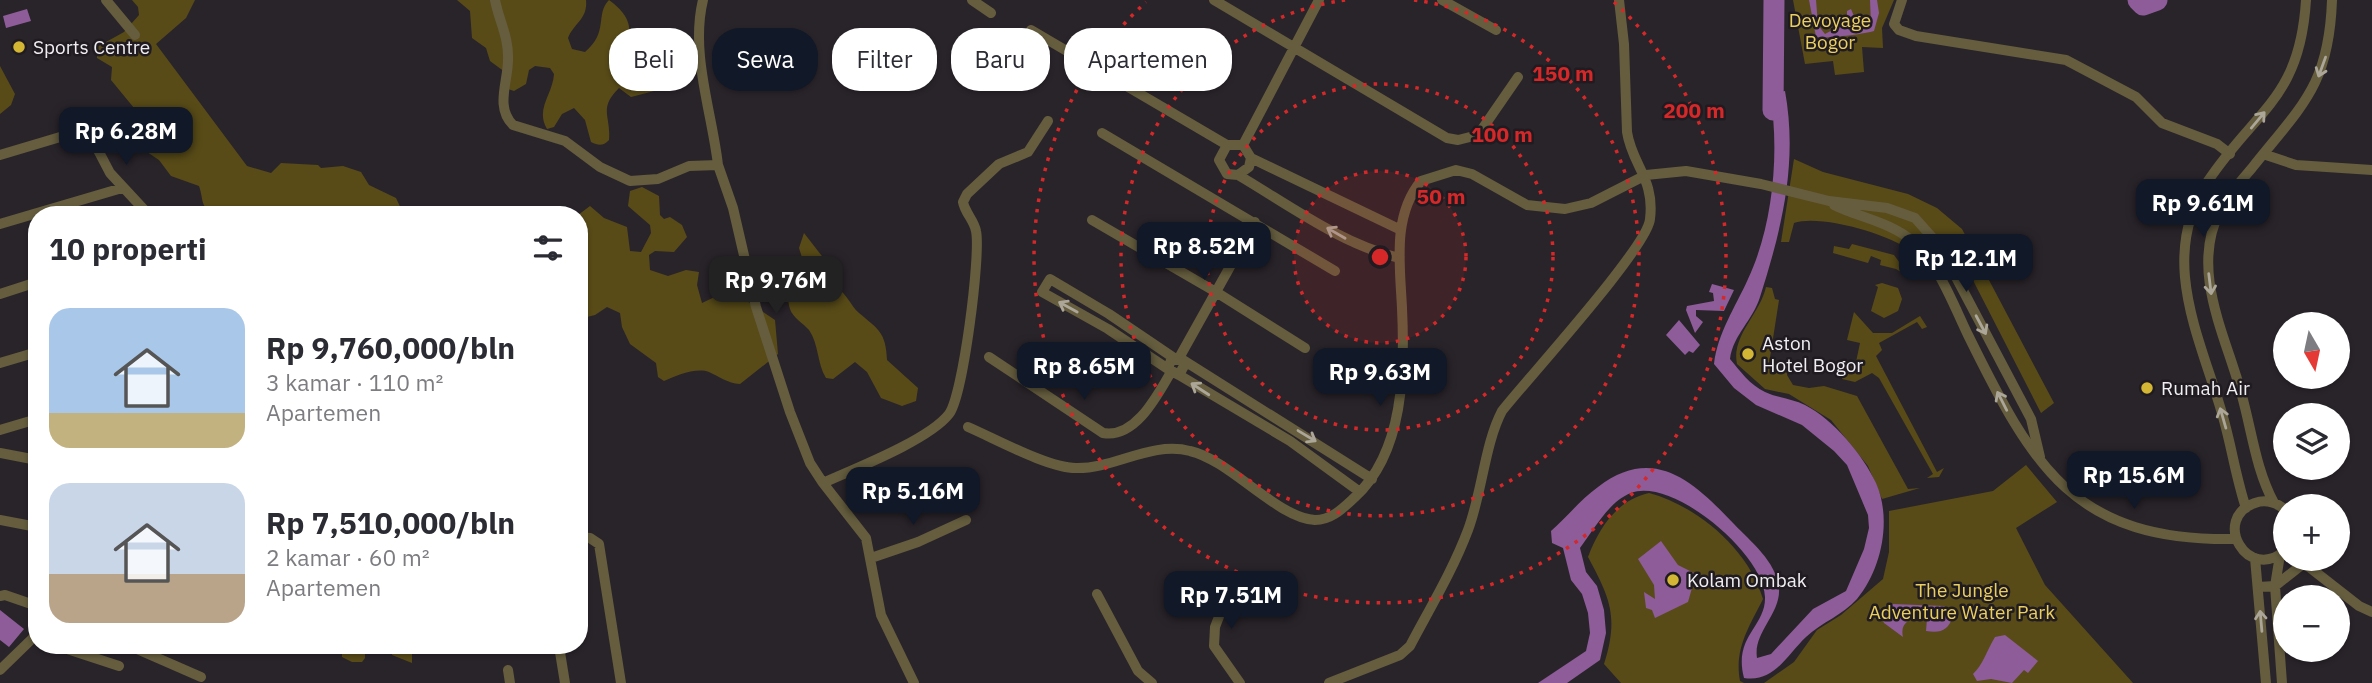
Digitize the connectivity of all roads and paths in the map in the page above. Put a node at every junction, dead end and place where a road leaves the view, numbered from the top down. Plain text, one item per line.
1 (106, 0) edge
2 (495, 0) edge
3 (703, 0) edge
4 (972, 0) edge
5 (1214, 0) edge
6 (1319, 0) edge
7 (1442, 0) edge
8 (1619, 0) edge
9 (1902, 0) edge
10 (2306, 0) edge
11 (2332, 0) edge
12 (991, 13) dead end
13 (1496, 30) dead end
14 (135, 35) dead end
15 (1050, 41) edge
16 (1293, 47) junction
17 (1518, 77) dead end
18 (2275, 101) junction
19 (2293, 117) junction
20 (1048, 121) dead end
21 (1102, 133) dead end
22 (1227, 145) junction
23 (1243, 145) junction
24 (2263, 153) junction
25 (2230, 154) junction
26 (0, 155) edge
27 (1251, 158) junction
28 (718, 165) junction
29 (2372, 170) edge
30 (1238, 175) junction
31 (1646, 175) junction
32 (122, 188) junction
33 (1829, 201) junction
34 (61, 206) edge
35 (140, 206) edge
36 (28, 216) edge
37 (1092, 220) dead end
38 (1255, 222) junction
39 (0, 224) edge
40 (1401, 230) junction
41 (1399, 258) junction
42 (1335, 271) dead end
43 (28, 285) edge
44 (1216, 292) junction
45 (0, 293) edge
46 (1098, 308) junction
47 (1092, 320) junction
48 (1131, 328) junction
49 (1123, 339) junction
50 (1306, 348) dead end
51 (28, 355) edge
52 (989, 357) dead end
53 (1180, 360) junction
54 (0, 363) edge
55 (1172, 372) junction
56 (1238, 396) junction
57 (1232, 408) junction
58 (1275, 417) junction
59 (28, 422) edge
60 (968, 427) dead end
61 (1268, 428) junction
62 (0, 430) edge
63 (1330, 450) junction
64 (0, 453) edge
65 (2040, 457) junction
66 (28, 458) edge
67 (1322, 464) junction
68 (1372, 479) junction
69 (823, 483) junction
70 (1360, 492) junction
71 (2273, 501) edge
72 (2273, 503) edge
73 (2246, 508) junction
74 (0, 520) edge
75 (967, 520) dead end
76 (28, 525) edge
77 (588, 538) edge
78 (2236, 539) junction
79 (2273, 554) edge
80 (871, 558) junction
81 (2255, 558) junction
82 (1234, 578) dead end
83 (2276, 585) edge
84 (2333, 585) edge
85 (2273, 586) edge
86 (2258, 587) junction
87 (1097, 594) dead end
88 (0, 596) edge
89 (2350, 599) edge
90 (28, 603) edge
91 (2372, 612) edge
92 (28, 644) edge
93 (82, 654) edge
94 (148, 654) edge
95 (560, 654) edge
96 (2280, 662) edge
97 (119, 666) dead end
98 (0, 670) edge
99 (508, 670) dead end
100 (201, 677) dead end
101 (510, 683) edge
102 (565, 683) edge
103 (621, 683) edge
104 (915, 683) edge
105 (1152, 683) edge
106 (1240, 683) edge
107 (1329, 683) edge
108 (2266, 683) edge
109 (2281, 683) edge

1 - 14 street
2 - 28 street
3 - 28 street
4 - 12 street
5 - 16 street
6 - 16 street
7 - 13 street
8 - 31 street
9 - 25 street
10 - 18 street
11 -> 19 street
15 - 22 street
16 - 17 street
16 - 23 street
18 - 19 street
25 -> 18 street
19 - 24 street
20 - 69 street
21 - 38 street
22 - 23 street
22 - 30 street
23 - 27 street
24 - 29 street
24 -> 71 street
73 -> 25 street
26 - 32 street
27 - 30 street
27 - 40 street
28 - 69 street
41 -> 30 street
31 - 33 street
31 - 40 street
31 - 107 street
32 - 34 street
32 - 35 street
65 -> 33 street
33 -> 65 street
36 - 39 street
37 - 44 street
38 - 42 street
38 - 44 street
40 - 41 street
41 - 68 street
43 - 45 street
44 - 50 street
44 - 53 street
46 - 47 street
47 -> 46 street
46 - 48 street
47 - 49 street
48 - 49 street
48 - 53 street
49 - 55 street
51 - 54 street
52 - 55 street
53 - 55 street
53 - 56 street
57 -> 55 street
56 - 57 street
56 - 58 street
57 - 61 street
58 - 61 street
58 -> 63 street
59 - 62 street
60 - 70 street
61 - 67 street
63 - 67 street
63 - 68 street
64 - 66 street
65 - 78 street
67 - 70 street
68 - 70 street
69 - 80 street
72 - 73 street
73 - 78 street
74 - 76 street
75 - 80 street
77 - 103 street
78 - 81 street
79 - 81 street
80 - 104 street
81 - 86 street
82 - 106 street
83 - 84 street
85 - 86 street
108 -> 86 street
87 - 105 street
88 - 90 street
89 - 91 street
92 - 98 street
93 - 97 street
94 - 100 street
95 - 102 street
96 - 109 street
99 - 101 street

